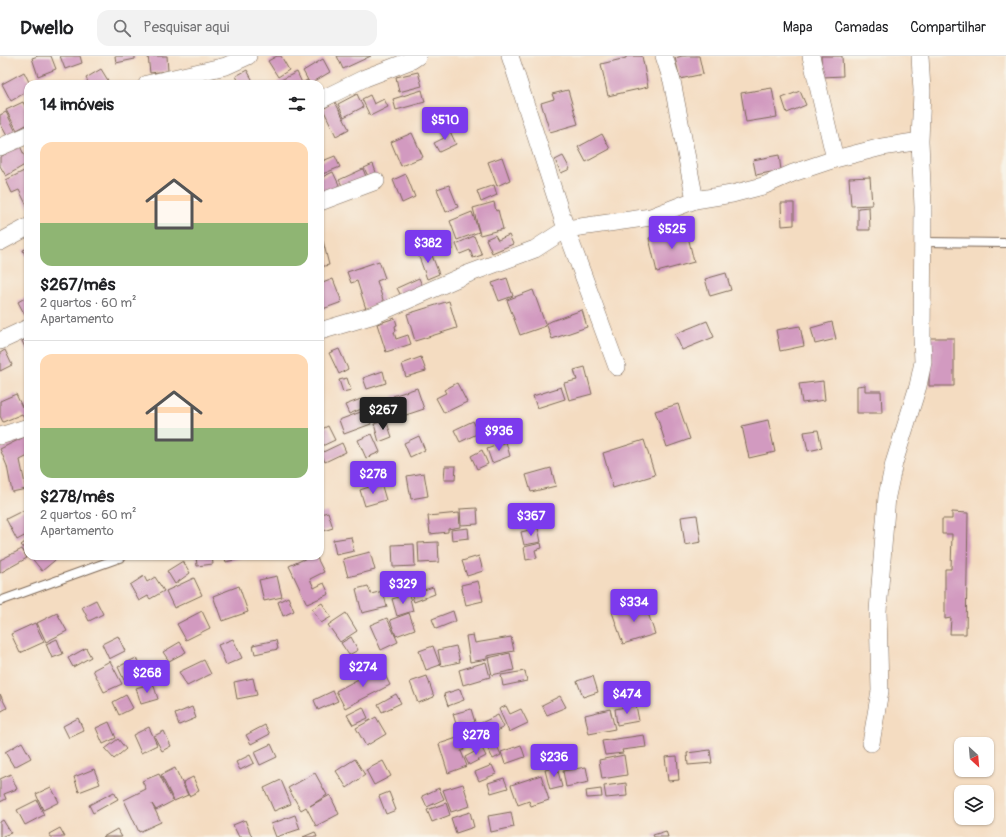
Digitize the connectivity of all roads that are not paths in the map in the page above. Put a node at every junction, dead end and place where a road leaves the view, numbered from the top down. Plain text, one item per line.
1 (248, 56) edge
2 (418, 56) edge
3 (510, 56) edge
4 (664, 56) edge
5 (811, 56) edge
6 (920, 56) edge
7 (165, 80) edge
8 (324, 98) edge
9 (24, 137) edge
10 (920, 141) junction
11 (0, 147) edge
12 (835, 159) junction
13 (376, 181) dead end
14 (324, 200) edge
15 (695, 200) junction
16 (24, 229) edge
17 (566, 229) junction
18 (0, 242) edge
19 (923, 242) junction
20 (1006, 243) edge
21 (24, 330) edge
22 (324, 330) edge
23 (0, 341) edge
24 (617, 367) dead end
25 (24, 428) edge
26 (0, 436) edge
27 (113, 560) edge
28 (0, 600) edge
29 (871, 743) dead end

1 - 7 street
2 - 8 street
3 - 17 street
4 - 15 street
5 - 12 street
6 - 10 street
9 - 11 street
10 - 12 street
10 - 19 street
12 - 15 street
13 - 14 street
15 - 17 street
16 - 18 street
17 - 22 street
17 - 24 street
19 - 20 lane
19 - 29 street
21 - 23 street
25 - 26 street
27 - 28 lane

